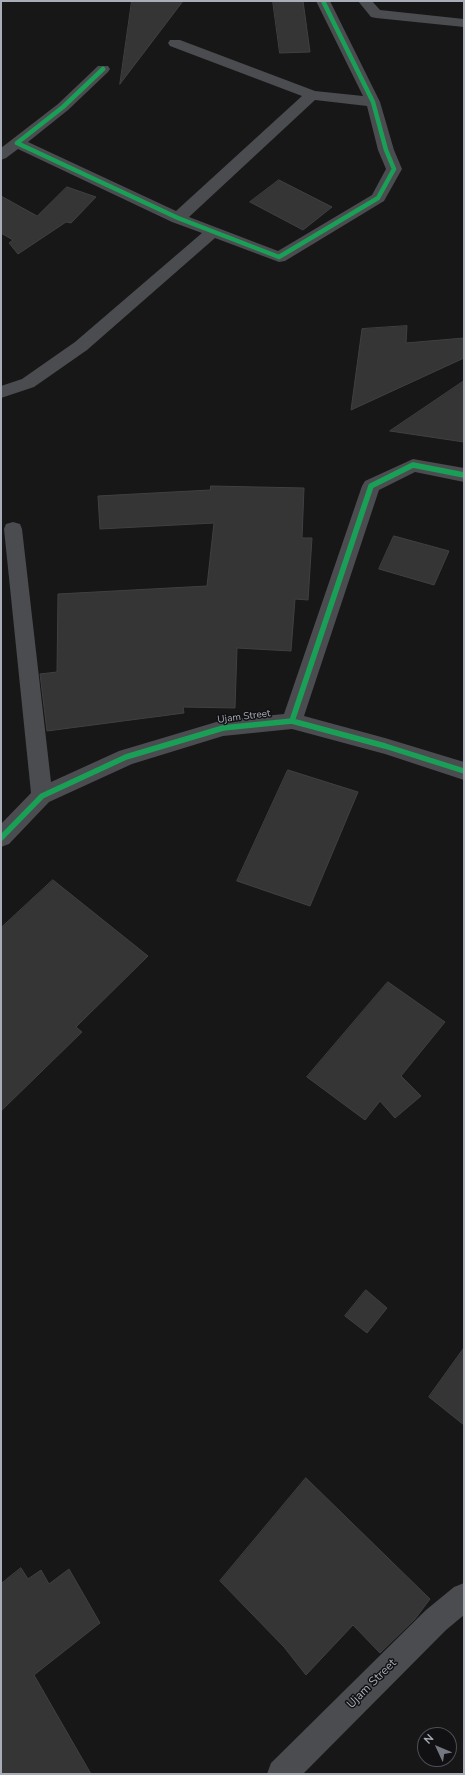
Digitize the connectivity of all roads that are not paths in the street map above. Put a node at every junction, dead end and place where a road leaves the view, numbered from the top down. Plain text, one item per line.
1 (323, 1) edge
2 (365, 1) edge
3 (464, 24) edge
4 (175, 43) dead end
5 (103, 69) dead end
6 (312, 95) junction
7 (373, 102) junction
8 (17, 143) junction
9 (1, 155) edge
10 (178, 218) junction
11 (214, 231) junction
12 (1, 392) edge
13 (464, 475) edge
14 (13, 529) dead end
15 (292, 721) junction
16 (464, 771) edge
17 (42, 796) junction
18 (1, 838) edge
19 (464, 1597) edge
20 (282, 1774) edge

1 - 7 street
2 - 3 street
4 - 6 street
5 - 8 street
6 - 7 street
6 - 10 street
7 - 11 street
8 - 9 street
8 - 10 street
10 - 11 street
11 - 12 street
13 - 15 street
14 - 17 street
15 - 16 street, Ujam Street
15 - 17 street, Ujam Street
17 - 18 street, Ujam Street
19 - 20 street, Ujam Street

